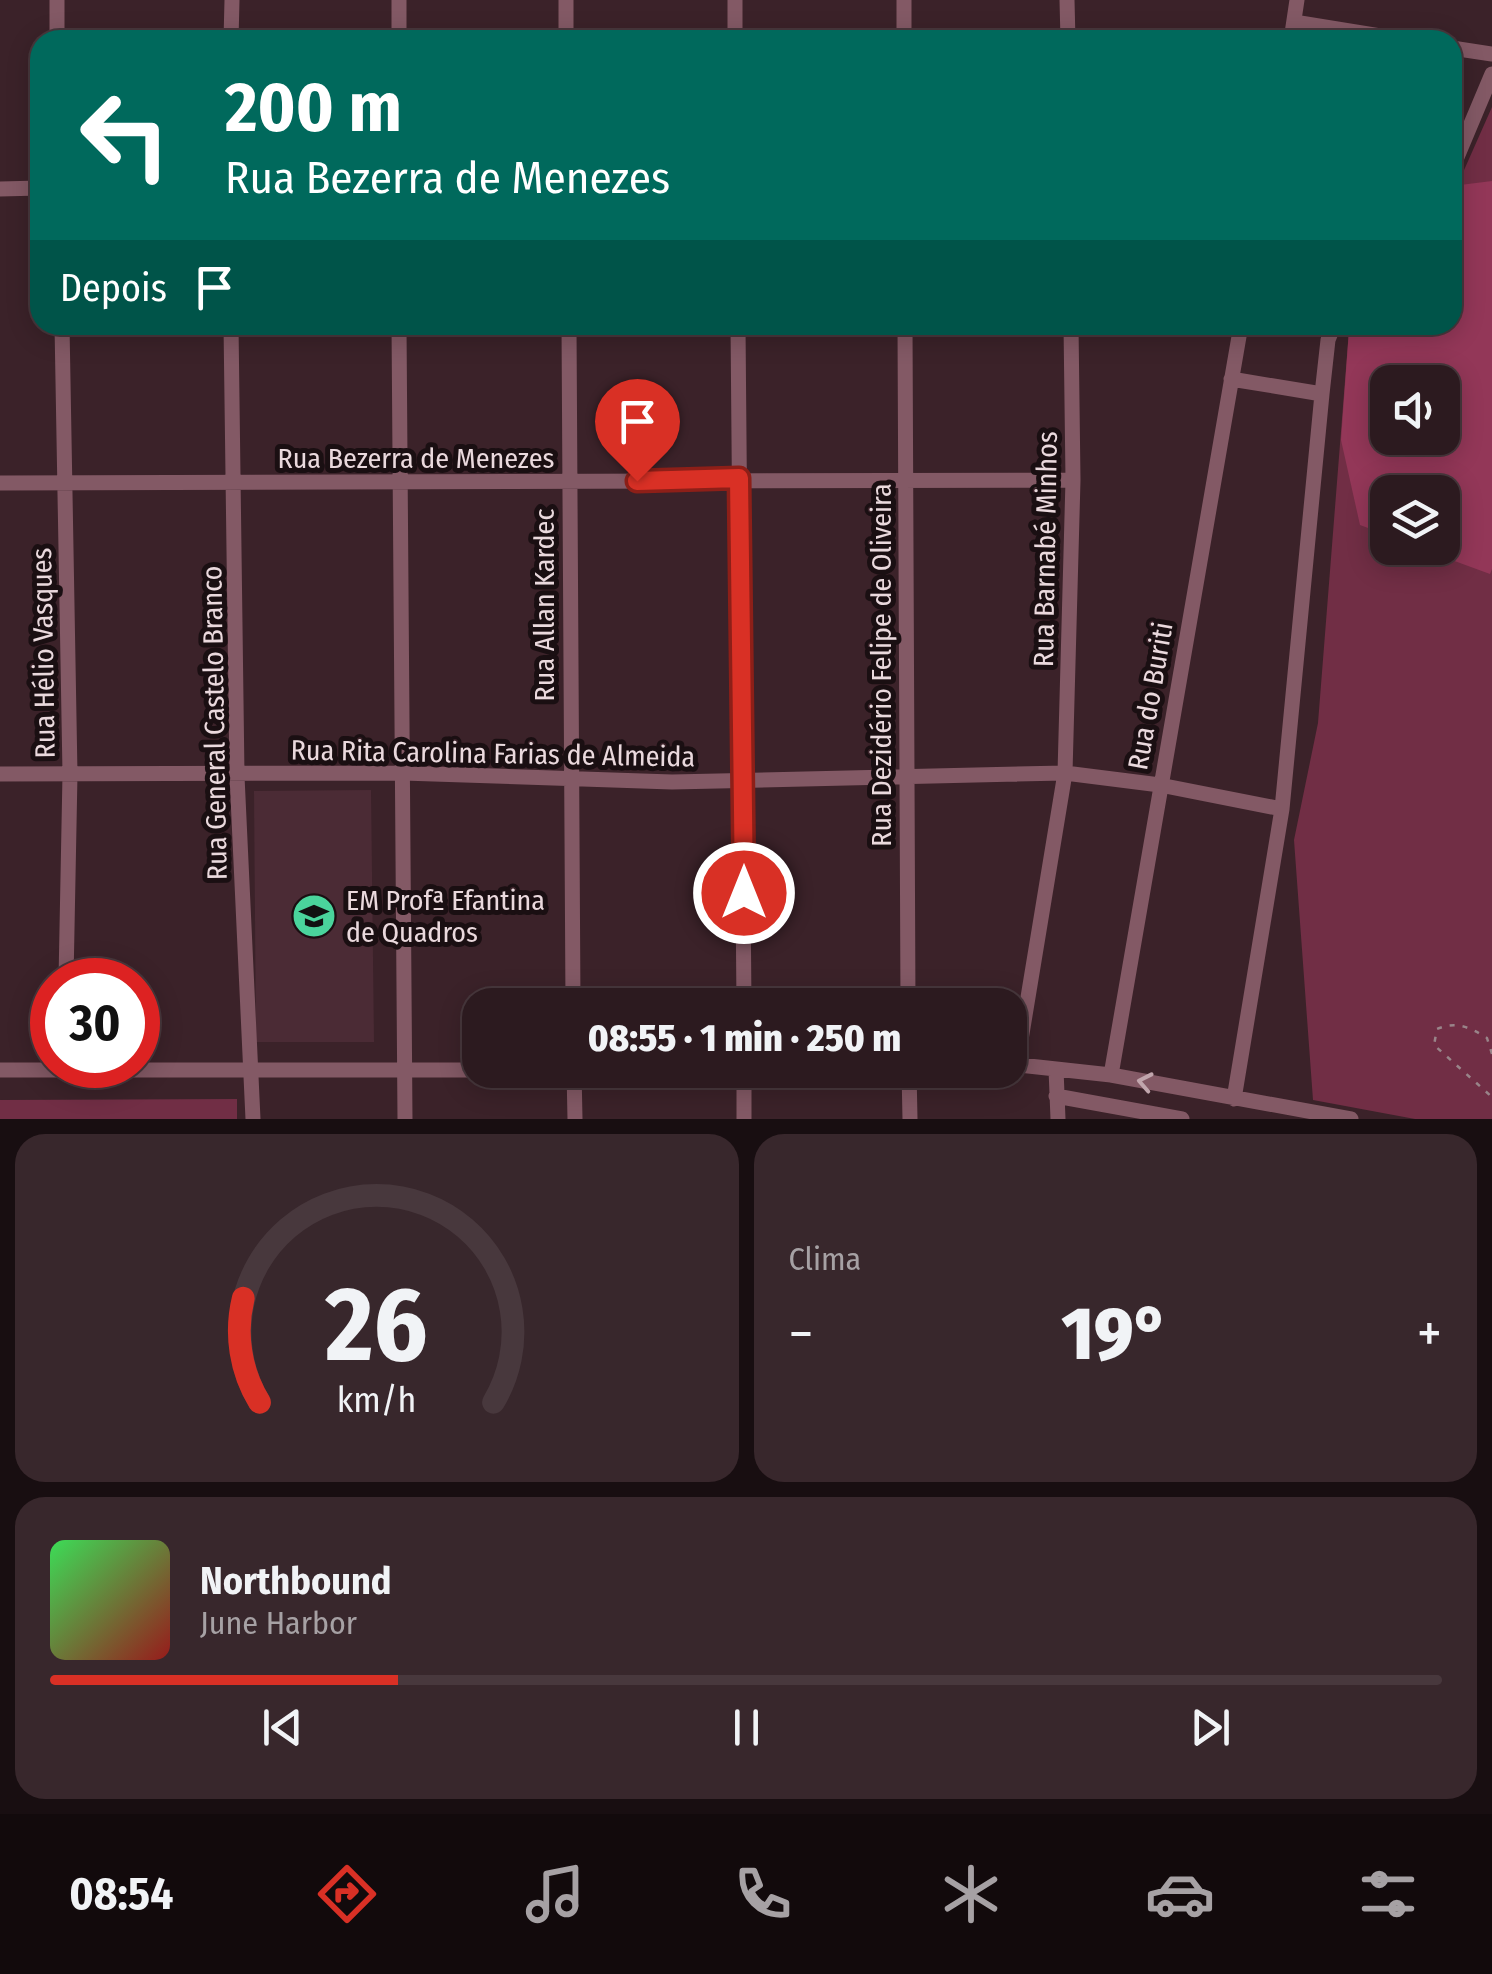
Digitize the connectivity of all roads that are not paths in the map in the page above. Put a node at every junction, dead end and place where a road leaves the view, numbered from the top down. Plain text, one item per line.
1 (57, 0) edge
2 (232, 0) edge
3 (399, 0) edge
4 (566, 0) edge
5 (735, 0) edge
6 (904, 0) edge
7 (1067, 0) edge
8 (1297, 0) edge
9 (1294, 22) junction
10 (57, 30) edge
11 (231, 30) edge
12 (400, 30) edge
13 (566, 30) edge
14 (735, 30) edge
15 (904, 30) edge
16 (1068, 30) edge
17 (1292, 30) edge
18 (1343, 30) edge
19 (1462, 50) edge
20 (1492, 54) edge
21 (1492, 74) edge
22 (1462, 145) edge
23 (0, 188) edge
24 (30, 188) edge
25 (62, 335) edge
26 (232, 335) edge
27 (400, 335) edge
28 (569, 335) edge
29 (738, 335) edge
30 (904, 335) edge
31 (1071, 335) edge
32 (1238, 335) edge
33 (1332, 335) edge
34 (1231, 378) junction
35 (1322, 394) junction
36 (739, 478) junction
37 (905, 478) junction
38 (1073, 480) junction
39 (398, 482) junction
40 (568, 482) junction
41 (0, 483) edge
42 (66, 483) junction
43 (234, 483) junction
44 (402, 773) junction
45 (0, 774) edge
46 (70, 774) junction
47 (905, 774) junction
48 (1065, 774) junction
49 (570, 775) junction
50 (237, 776) junction
51 (744, 782) junction
52 (1160, 785) junction
53 (1282, 810) junction
54 (66, 958) edge
55 (573, 988) edge
56 (744, 988) edge
57 (908, 988) edge
58 (1027, 990) edge
59 (1027, 1066) edge
60 (30, 1069) edge
61 (1056, 1069) junction
62 (0, 1070) edge
63 (160, 1070) edge
64 (462, 1071) edge
65 (252, 1072) junction
66 (405, 1072) junction
67 (1110, 1075) junction
68 (574, 1088) edge
69 (744, 1088) edge
70 (909, 1088) edge
71 (1056, 1096) junction
72 (1234, 1098) junction
73 (1293, 1114) edge
74 (253, 1119) edge
75 (405, 1119) edge
76 (575, 1119) edge
77 (744, 1119) edge
78 (910, 1119) edge
79 (1058, 1119) edge
80 (1182, 1119) edge
81 (1352, 1119) edge

1 - 10 street
2 - 11 street
3 - 12 street
4 - 13 street
5 - 14 street
6 - 15 street
7 - 16 street
8 - 9 street
9 - 17 street
9 - 18 street
19 - 20 street
21 - 22 street
23 - 24 street
25 - 42 street, Rua Hélio Vasques
26 - 43 street, Rua General Castelo Branco
27 - 39 street
28 - 40 street, Rua Allan Kardec
29 - 36 street
30 - 37 street, Rua Dezidério Felipe de Oliveira
31 - 38 street, Rua Barnabé Minhos
32 - 34 street, Rua do Buriti
33 - 35 street
34 - 35 street
34 - 52 street, Rua do Buriti
35 - 53 street
36 - 37 street, Rua Bezerra de Menezes
36 - 40 street, Rua Bezerra de Menezes
36 - 51 street
37 - 38 street, Rua Bezerra de Menezes
37 - 47 street, Rua Dezidério Felipe de Oliveira
38 - 48 street, Rua Barnabé Minhos
39 - 40 street, Rua Bezerra de Menezes
39 - 43 street, Rua Bezerra de Menezes
39 - 44 street
40 - 49 street, Rua Allan Kardec
41 - 42 street, Rua Bezerra de Menezes
42 - 43 street, Rua Bezerra de Menezes
42 - 46 street, Rua Hélio Vasques
43 - 50 street, Rua General Castelo Branco
44 - 49 street, Rua Rita Carolina Farias de Almeida
44 - 50 street, Rua Rita Carolina Farias de Almeida
44 - 66 street
45 - 46 street, Rua Rita Carolina Farias de Almeida
46 - 50 street, Rua Rita Carolina Farias de Almeida
46 - 54 street, Rua Hélio Vasques
47 - 48 street, Rua Rita Carolina Farias de Almeida
47 - 51 street, Rua Rita Carolina Farias de Almeida
47 - 57 street, Rua Dezidério Felipe de Oliveira
48 - 52 street, Rua Rita Carolina Farias de Almeida
48 - 58 street, Rua Barnabé Minhos
49 - 51 street, Rua Rita Carolina Farias de Almeida
49 - 55 street, Rua Allan Kardec
50 - 65 street, Rua General Castelo Branco
51 - 56 street
52 - 53 street, Rua Rita Carolina Farias de Almeida
52 - 67 street, Rua do Buriti
53 - 72 street
59 - 61 street
60 - 62 street
61 - 67 street
61 - 71 street
63 - 65 street
64 - 66 street
65 - 66 street
65 - 74 street, Rua General Castelo Branco
66 - 75 street
72 -> 67 street
68 - 76 street
69 - 77 street
70 - 78 street
71 - 79 street
71 - 80 street
72 - 73 street
73 - 81 street

